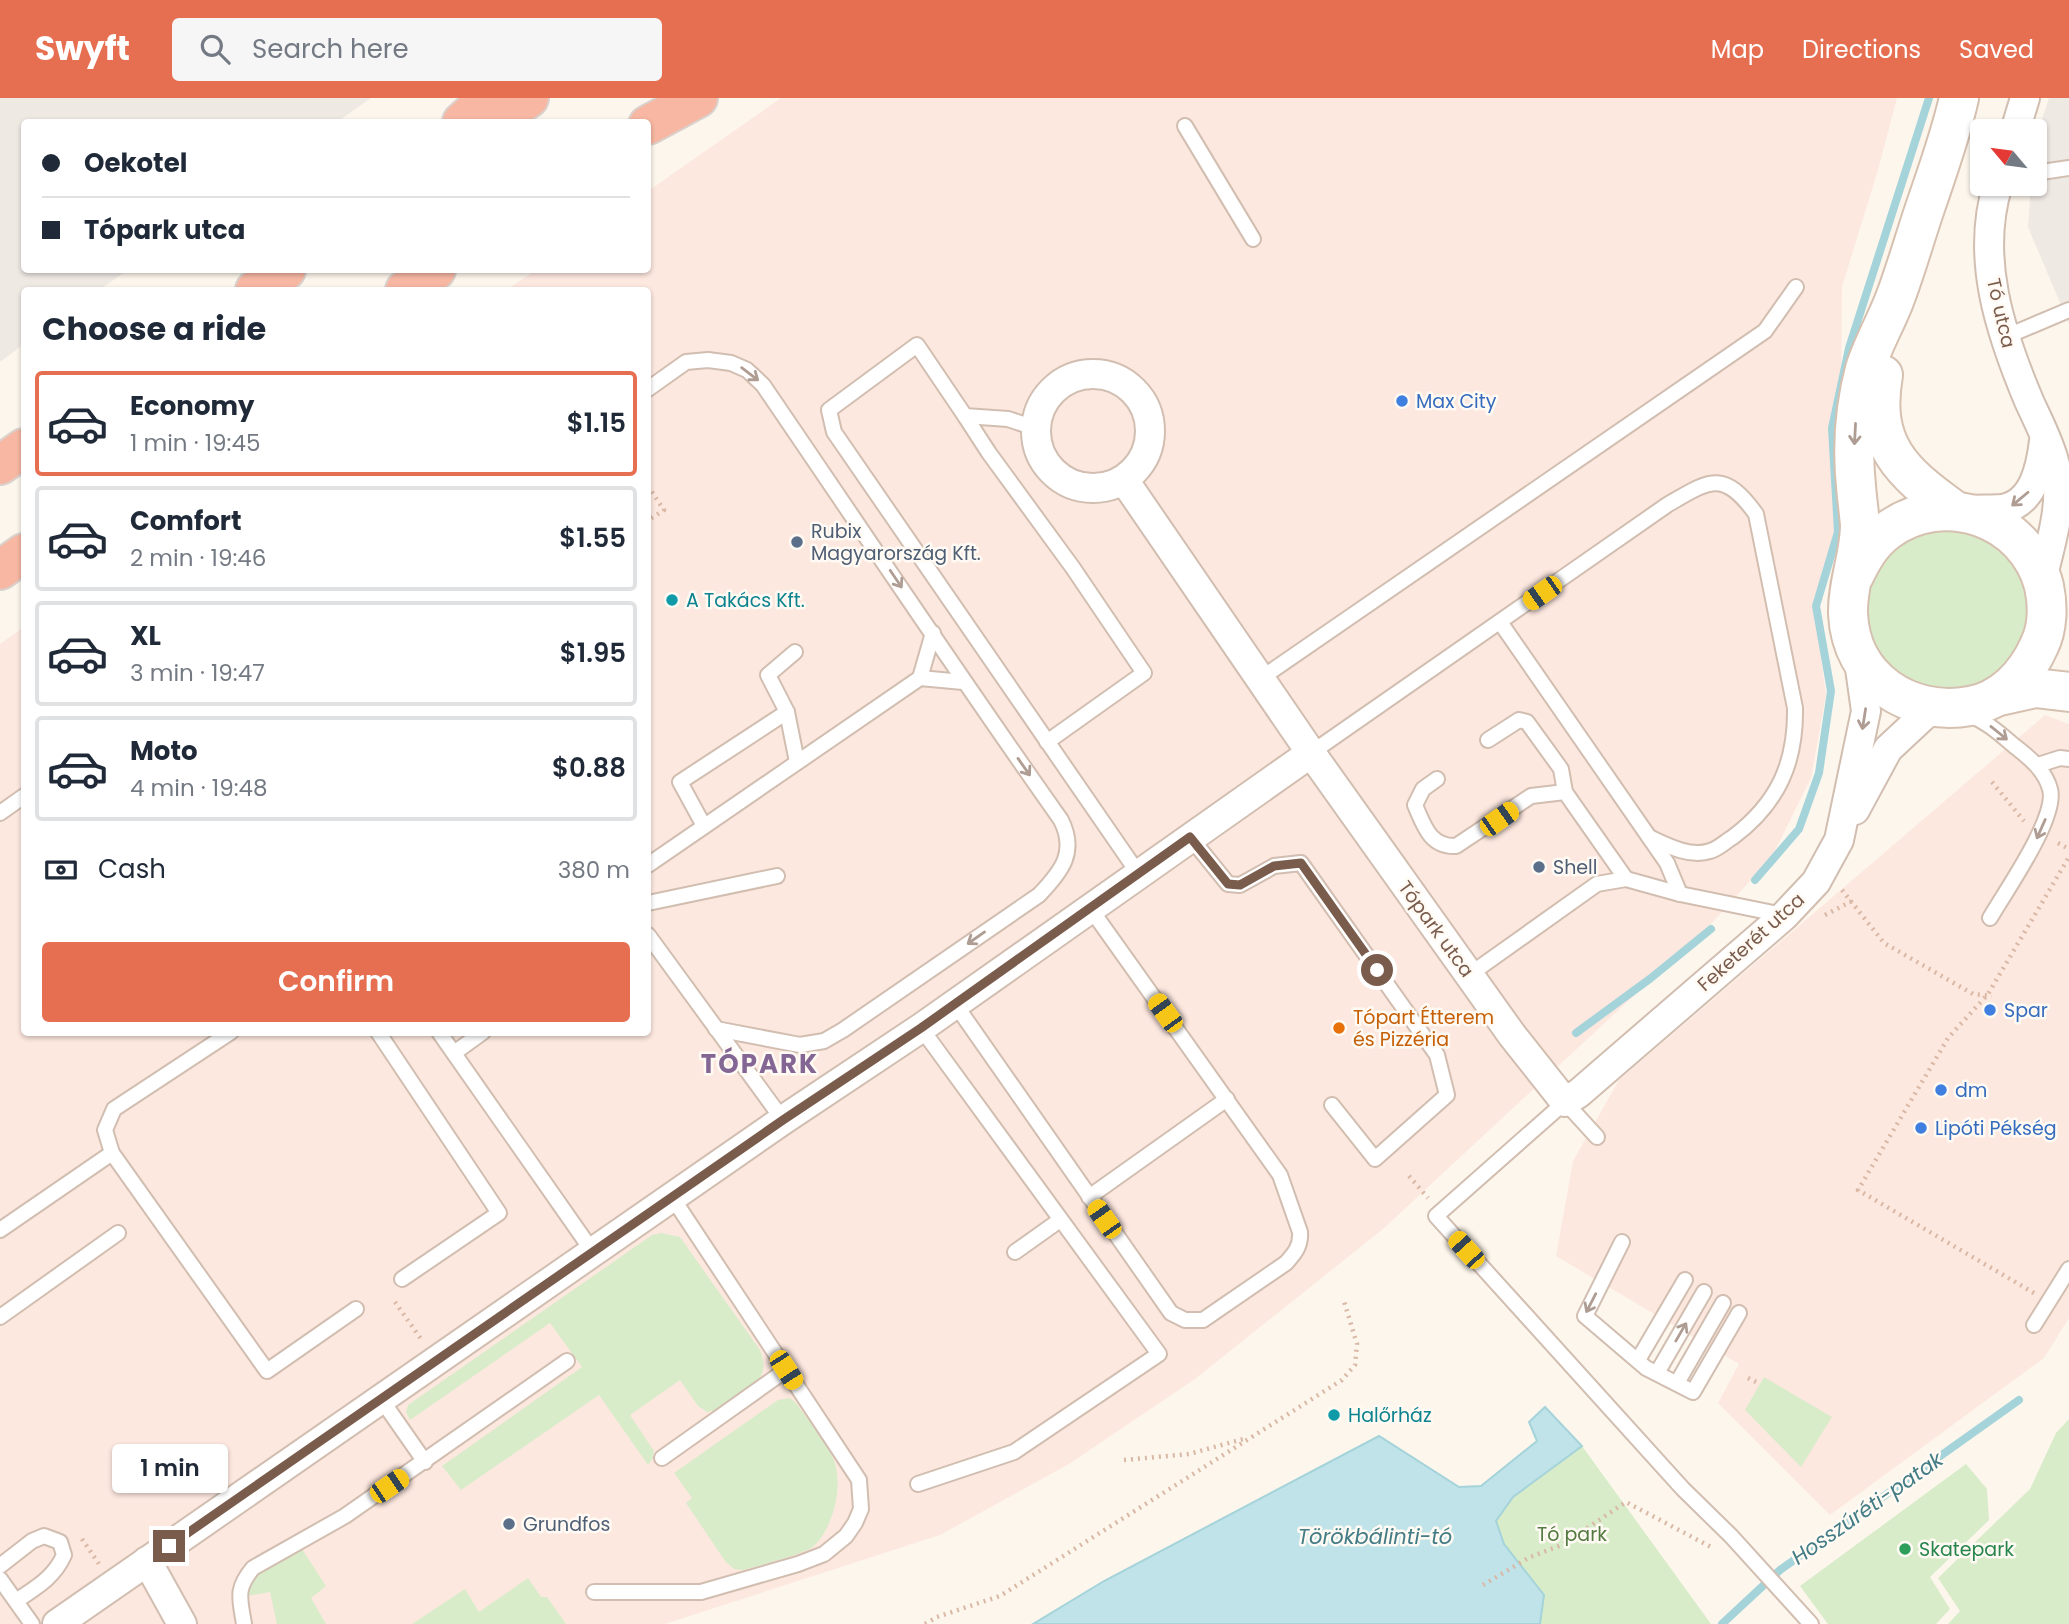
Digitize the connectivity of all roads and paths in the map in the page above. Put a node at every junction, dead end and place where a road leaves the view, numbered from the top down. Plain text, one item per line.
1 (489, 98) edge
2 (529, 98) edge
3 (679, 98) edge
4 (698, 98) edge
5 (1959, 98) edge
6 (2025, 98) edge
7 (465, 119) edge
8 (499, 119) edge
9 (2019, 119) edge
10 (651, 121) edge
11 (651, 122) edge
12 (1185, 126) dead end
13 (2069, 168) edge
14 (2048, 171) edge
15 (1995, 196) edge
16 (1253, 239) dead end
17 (281, 273) edge
18 (431, 273) edge
19 (260, 287) edge
20 (410, 287) edge
21 (1796, 287) dead end
22 (1895, 299) junction
23 (2069, 310) edge
24 (2005, 337) junction
25 (651, 387) edge
26 (965, 415) junction
27 (1035, 428) junction
28 (2045, 438) junction
29 (21, 450) edge
30 (0, 465) edge
31 (1124, 480) junction
32 (651, 490) edge
33 (1954, 510) junction
34 (651, 518) edge
35 (21, 555) edge
36 (0, 570) edge
37 (1854, 576) junction
38 (2042, 580) junction
39 (1500, 622) junction
40 (933, 632) junction
41 (2058, 632) edge
42 (794, 652) dead end
43 (1857, 652) junction
44 (920, 678) junction
45 (1260, 679) junction
46 (963, 682) junction
47 (2069, 692) edge
48 (1995, 697) junction
49 (1943, 708) junction
50 (787, 712) junction
51 (1488, 740) dead end
52 (1046, 742) junction
53 (1311, 753) junction
54 (2069, 759) edge
55 (797, 762) junction
56 (2038, 765) junction
57 (1437, 779) dead end
58 (1565, 792) junction
59 (21, 798) edge
60 (0, 813) edge
61 (704, 826) junction
62 (1190, 837) junction
63 (1649, 837) junction
64 (1839, 840) junction
65 (2069, 857) edge
66 (651, 863) edge
67 (1138, 873) junction
68 (777, 876) dead end
69 (1626, 879) junction
70 (1842, 890) dead end
71 (1680, 894) junction
72 (1852, 901) junction
73 (651, 902) edge
74 (1090, 908) junction
75 (1784, 916) junction
76 (1819, 918) dead end
77 (1990, 918) dead end
78 (651, 939) edge
79 (1469, 975) junction
80 (1990, 995) junction
81 (955, 1004) junction
82 (921, 1028) junction
83 (716, 1029) junction
84 (225, 1036) edge
85 (381, 1036) edge
86 (442, 1036) edge
87 (477, 1036) edge
88 (454, 1053) junction
89 (1227, 1099) junction
90 (1565, 1102) junction
91 (1332, 1105) dead end
92 (783, 1120) junction
93 (1597, 1138) dead end
94 (112, 1153) junction
95 (1409, 1176) dead end
96 (1424, 1194) dead end
97 (672, 1197) junction
98 (1089, 1197) junction
99 (1060, 1220) junction
100 (0, 1230) edge
101 (118, 1233) dead end
102 (1622, 1242) dead end
103 (593, 1252) junction
104 (1015, 1252) dead end
105 (2069, 1269) edge
106 (402, 1279) dead end
107 (1685, 1280) dead end
108 (1704, 1292) dead end
109 (1343, 1298) dead end
110 (395, 1302) dead end
111 (2049, 1302) junction
112 (1723, 1303) dead end
113 (356, 1309) dead end
114 (1739, 1313) dead end
115 (0, 1317) edge
116 (2034, 1325) dead end
117 (1638, 1360) junction
118 (436, 1361) junction
119 (567, 1361) dead end
120 (786, 1370) junction
121 (1657, 1373) junction
122 (1748, 1378) dead end
123 (1676, 1384) junction
124 (1760, 1384) dead end
125 (381, 1399) junction
126 (1254, 1436) junction
127 (662, 1458) dead end
128 (1124, 1460) dead end
129 (425, 1462) junction
130 (918, 1484) dead end
131 (75, 1529) dead end
132 (1731, 1536) junction
133 (147, 1562) junction
134 (0, 1566) edge
135 (0, 1579) edge
136 (113, 1585) junction
137 (1483, 1585) dead end
138 (594, 1592) dead end
139 (16, 1601) junction
140 (32, 1624) edge
141 (57, 1624) edge
142 (182, 1624) edge
143 (244, 1624) edge
144 (925, 1624) edge
145 (1811, 1624) edge

1 - 7 highway
2 - 8 highway
3 - 10 highway
4 - 11 highway
5 - 22 main road
6 - 9 street
12 - 16 lane
13 - 14 lane
15 - 24 street, Tó utca
17 - 19 highway
18 - 20 highway
21 - 45 lane
22 - 33 main road
22 -> 37 main road
23 - 24 lane
24 - 28 street, Tó utca
25 -> 40 lane
26 - 27 lane
26 - 52 lane
26 - 52 lane
27 - 31 street
27 - 31 street
28 -> 33 street
28 - 38 street, Tó utca
29 - 30 highway
31 - 45 street, Tópark utca
32 - 34 path
33 - 37 main road
33 - 38 main road
35 - 36 highway
37 - 43 main road
38 - 41 main road
39 - 53 lane
39 - 63 lane
39 - 63 lane
40 - 44 lane
40 - 46 lane
41 - 48 main road
42 - 50 lane
43 - 49 main road
43 -> 64 street, Feketerét utca
44 - 46 lane
44 - 55 lane
45 - 53 street, Tópark utca
46 -> 83 lane
47 - 48 main road
48 - 49 main road
49 -> 56 lane
49 - 64 street
50 - 55 lane
50 - 61 lane
51 - 58 lane
52 - 67 lane
53 - 62 street
53 - 79 street, Tópark utca
54 - 56 lane
55 - 61 lane
56 -> 77 lane
57 - 58 lane
58 - 69 lane
59 - 60 lane
61 - 66 lane
62 - 67 street
62 - 91 lane
63 - 71 lane
64 - 75 street, Feketerét utca
65 - 80 path
67 - 74 street
68 - 73 lane
69 - 71 lane
69 - 79 lane
70 - 72 path
71 - 75 lane
72 - 76 path
72 - 80 path
74 - 81 street
74 - 89 lane
75 - 90 street, Feketerét utca
78 - 83 lane
79 - 90 street, Tópark utca
80 - 111 path
81 - 82 street
81 - 98 lane
82 - 92 street
82 - 99 lane
83 - 92 lane
84 - 94 lane
85 - 106 lane
86 - 88 lane
87 - 88 lane
88 - 103 lane
89 - 98 lane
89 - 98 lane
90 - 93 lane
90 - 132 lane
92 - 97 street
94 - 100 lane
94 - 113 lane
95 - 96 path
97 - 103 street
97 - 120 lane
99 - 104 lane
99 - 130 lane
101 - 115 lane
102 -> 117 lane
103 - 118 street
105 - 111 lane
107 - 117 lane
121 -> 108 lane
109 - 126 path
110 - 118 path
111 - 116 lane
112 - 123 lane
114 - 123 lane
117 - 121 lane
118 - 125 street
119 - 129 lane
120 - 127 lane
120 - 138 lane
121 - 123 lane
122 - 124 path
125 - 129 lane
125 - 133 street
126 - 128 path
126 - 144 path
129 - 143 lane
131 - 136 path
132 - 137 path
132 - 145 lane
133 - 136 street
133 - 142 street
134 - 139 lane
135 - 139 lane
136 - 141 street
139 - 140 lane

